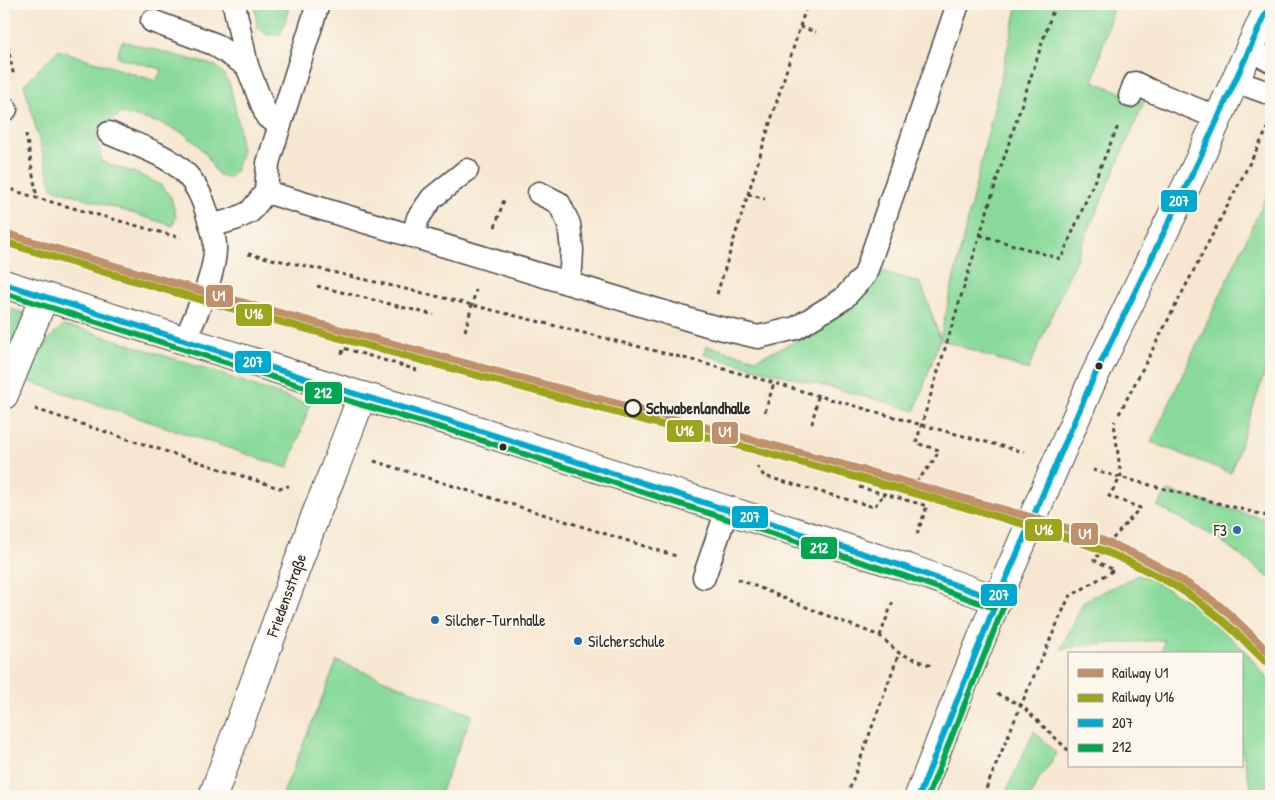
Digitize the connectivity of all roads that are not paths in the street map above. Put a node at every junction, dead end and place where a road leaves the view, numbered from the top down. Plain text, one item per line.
1 (234, 4) edge
2 (318, 4) edge
3 (958, 4) edge
4 (1270, 4) edge
5 (152, 21) dead end
6 (1260, 55) edge
7 (247, 66) junction
8 (1235, 81) junction
9 (1271, 94) edge
10 (1130, 96) road end
11 (1218, 118) junction
12 (280, 125) junction
13 (109, 133) dead end
14 (467, 170) dead end
15 (266, 192) junction
16 (539, 193) dead end
17 (213, 236) junction
18 (413, 236) junction
19 (566, 283) junction
20 (4, 284) edge
21 (44, 297) junction
22 (185, 340) junction
23 (4, 395) edge
24 (362, 396) junction
25 (727, 510) junction
26 (706, 571) road end
27 (997, 600) junction
28 (213, 796) edge
29 (919, 796) edge

1 - 7 lane
2 - 12 lane
3 - 19 lane
4 - 6 street
5 - 7 lane
6 - 8 street
7 - 12 lane
8 - 9 lane
8 - 11 street
10 - 11 lane
11 - 27 street
12 - 15 lane
13 - 17 lane
14 - 18 lane
15 - 17 lane
15 - 18 lane
16 - 19 lane
17 - 22 lane
18 - 19 lane
20 - 21 street
21 - 22 street
21 - 23 street
22 - 24 street
24 - 25 street
24 - 28 street, Friedensstraße
25 - 26 lane
25 - 27 street
27 - 29 street

